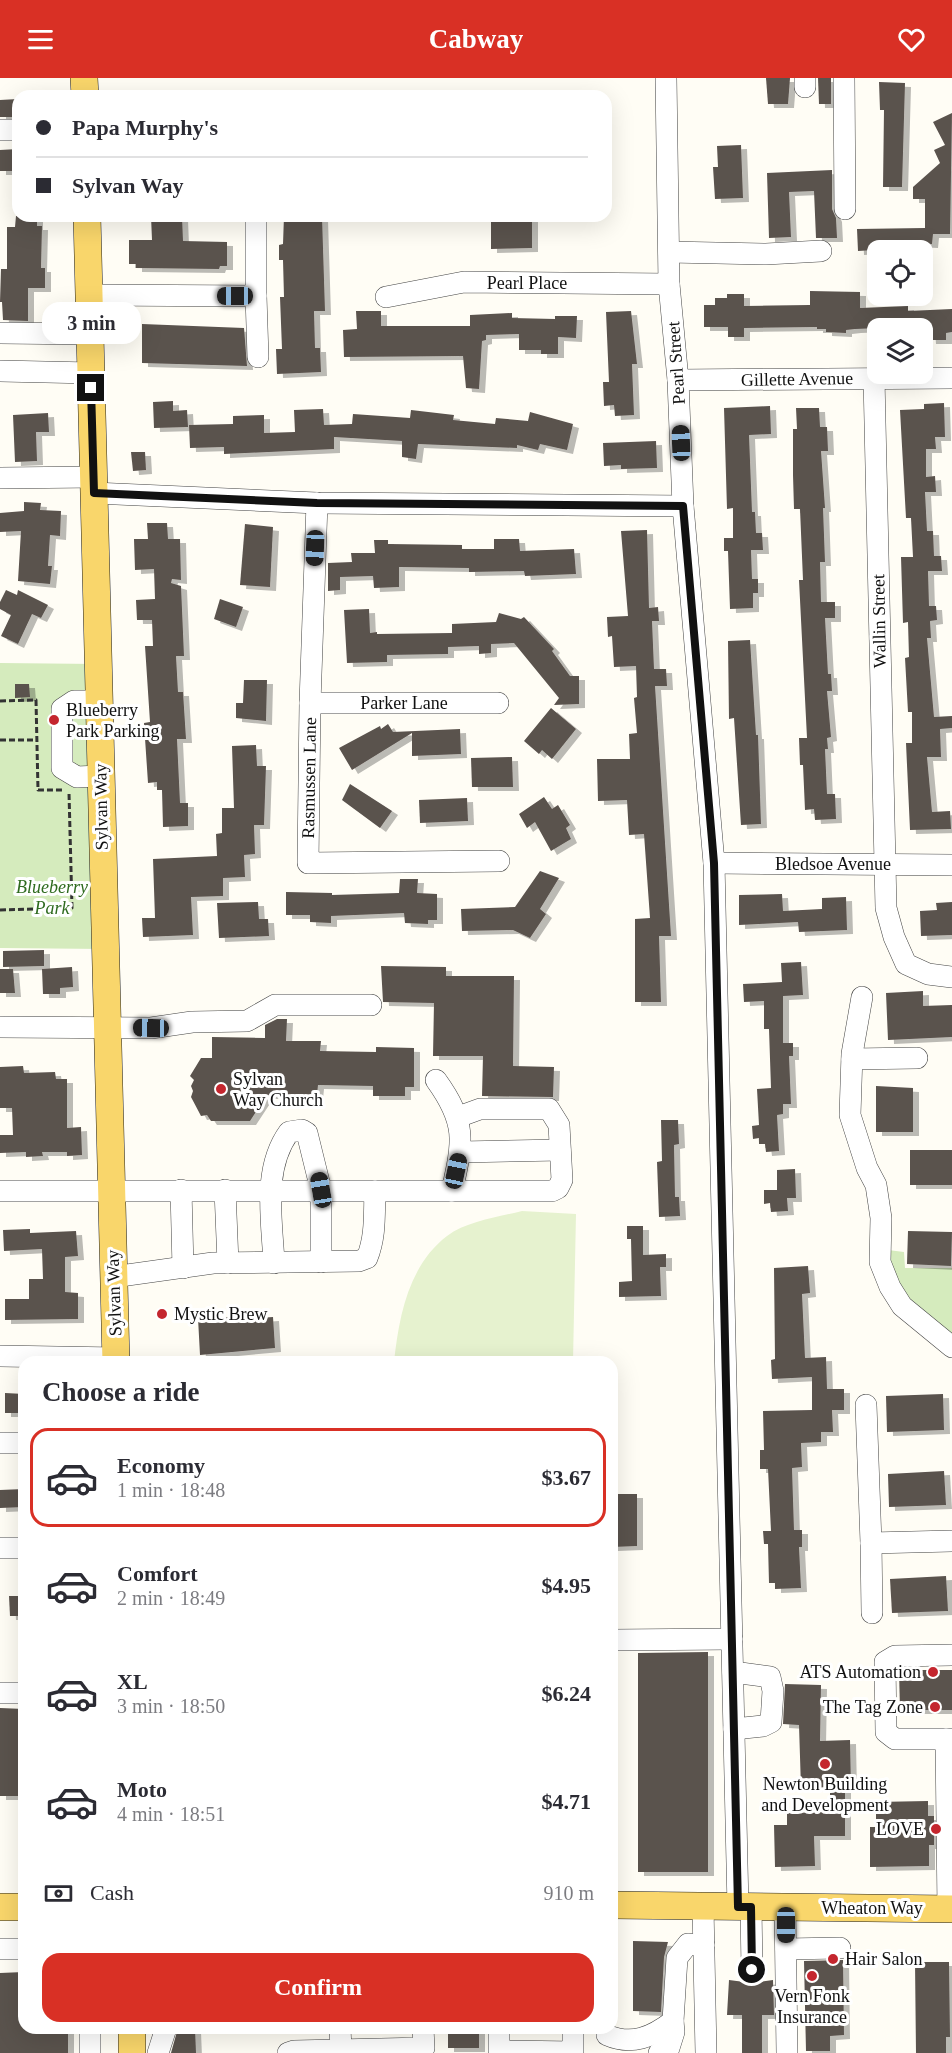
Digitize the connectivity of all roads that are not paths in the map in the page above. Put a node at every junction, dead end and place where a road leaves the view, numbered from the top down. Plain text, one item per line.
1 (666, 78) edge
2 (844, 78) edge
3 (845, 209) dead end
4 (87, 222) edge
5 (256, 222) edge
6 (821, 251) dead end
7 (669, 252) junction
8 (669, 284) junction
9 (88, 295) junction
10 (256, 296) junction
11 (386, 297) dead end
12 (0, 333) edge
13 (90, 334) junction
14 (258, 357) dead end
15 (0, 371) edge
16 (91, 373) junction
17 (867, 378) edge
18 (933, 378) edge
19 (952, 378) edge
20 (678, 380) junction
21 (874, 384) edge
22 (0, 478) edge
23 (93, 485) junction
24 (317, 503) junction
25 (683, 506) junction
26 (99, 701) junction
27 (498, 703) dead end
28 (310, 704) junction
29 (100, 776) junction
30 (499, 861) dead end
31 (714, 863) junction
32 (885, 865) junction
33 (952, 865) edge
34 (952, 977) edge
35 (862, 997) dead end
36 (371, 1005) dead end
37 (0, 1027) edge
38 (106, 1027) junction
39 (917, 1058) dead end
40 (852, 1059) junction
41 (436, 1080) dead end
42 (458, 1117) junction
43 (560, 1150) junction
44 (461, 1152) junction
45 (181, 1190) junction
46 (225, 1190) junction
47 (270, 1190) junction
48 (321, 1190) junction
49 (0, 1191) edge
50 (111, 1191) junction
51 (375, 1191) junction
52 (452, 1191) junction
53 (228, 1263) junction
54 (274, 1263) junction
55 (321, 1263) junction
56 (183, 1268) junction
57 (113, 1277) junction
58 (952, 1347) edge
59 (0, 1356) edge
60 (116, 1356) edge
61 (18, 1357) edge
62 (866, 1405) dead end
63 (0, 1443) edge
64 (18, 1443) edge
65 (952, 1541) edge
66 (871, 1543) junction
67 (0, 1548) edge
68 (18, 1548) edge
69 (872, 1613) dead end
70 (732, 1639) junction
71 (618, 1640) edge
72 (952, 1655) edge
73 (733, 1672) junction
74 (0, 1693) edge
75 (18, 1693) edge
76 (734, 1729) junction
77 (949, 1739) edge
78 (618, 1905) edge
79 (0, 1907) edge
80 (18, 1907) edge
81 (703, 1907) junction
82 (744, 1907) junction
83 (785, 1907) junction
84 (950, 1909) edge
85 (704, 1945) junction
86 (840, 1948) dead end
87 (0, 1949) edge
88 (18, 1949) edge
89 (786, 1949) junction
90 (752, 1970) dead end
91 (673, 2021) junction
92 (90, 2034) edge
93 (132, 2034) edge
94 (164, 2034) edge
95 (340, 2034) edge
96 (486, 2034) edge
97 (497, 2034) edge
98 (573, 2034) edge
99 (614, 2041) edge
100 (424, 2043) edge
101 (340, 2049) junction
102 (492, 2052) edge
103 (573, 2052) edge
104 (90, 2053) edge
105 (132, 2053) edge
106 (158, 2053) edge
107 (288, 2053) edge
108 (659, 2053) edge
109 (706, 2053) edge
110 (787, 2053) edge

1 - 7 street, Pearl Street
2 - 3 street
4 - 9 main road, Sylvan Way
5 - 10 street
6 - 7 street
7 - 8 street, Pearl Street
8 - 11 street, Pearl Place
8 - 20 street, Pearl Street
9 - 10 street
9 - 13 main road, Sylvan Way
10 - 14 street
12 - 13 street
13 - 16 main road, Sylvan Way
15 - 16 street
16 - 23 main road, Sylvan Way
17 - 20 street, Gillette Avenue
18 - 19 street, Gillette Avenue
20 - 25 street, Pearl Street
21 - 32 street, Wallin Street
22 - 23 street
23 - 24 street
23 - 26 main road, Sylvan Way
24 - 25 street
24 - 28 street, Rasmussen Lane
25 - 31 street, Pearl Street
26 - 29 main road, Sylvan Way
26 - 29 street
27 - 28 street, Parker Lane
28 - 30 street, Rasmussen Lane
29 - 38 main road, Sylvan Way
31 - 32 street, Bledsoe Avenue
31 - 70 street, Pearl Street
32 - 33 street, Bledsoe Avenue
32 - 34 street, Wallin Street
35 - 40 street
36 - 38 street
37 - 38 street
38 - 50 main road, Sylvan Way
39 - 40 street
40 - 58 street
41 - 42 street
42 - 43 street
42 - 44 street
43 - 44 street
43 - 52 street
44 - 52 street
45 - 46 street
45 - 50 street
45 - 56 street
46 - 47 street
46 - 53 street
47 - 48 street
47 - 48 street
47 - 54 street
48 - 51 street
48 - 55 street
49 - 50 street
50 - 57 main road, Sylvan Way
51 - 52 street
51 - 55 street
53 - 54 street
53 - 56 street
54 - 55 street
56 - 57 street
57 - 60 main road, Sylvan Way
59 - 61 street
62 - 66 street
63 - 64 street
65 - 66 street
66 - 69 street
67 - 68 street
70 - 71 street
70 - 73 street, Pearl Street
72 - 77 street
73 - 76 street, Pearl Street
73 - 76 street
74 - 75 street
76 - 82 street, Pearl Street
77 - 84 street
78 - 81 main road, Wheaton Way
79 - 80 main road
81 - 82 main road, Wheaton Way
81 - 85 street
82 - 83 main road, Wheaton Way
82 - 90 street, Pearl Street
83 - 84 main road, Wheaton Way
83 - 89 street
85 - 91 street
85 - 109 street
86 - 89 street
87 - 88 street
89 - 110 street
91 - 99 street
91 - 108 street
92 - 104 street
93 - 105 main road
94 - 106 street
95 - 101 street
96 - 102 street
97 - 102 street
98 - 103 street
100 - 101 street
101 - 107 street
102 - 103 street

